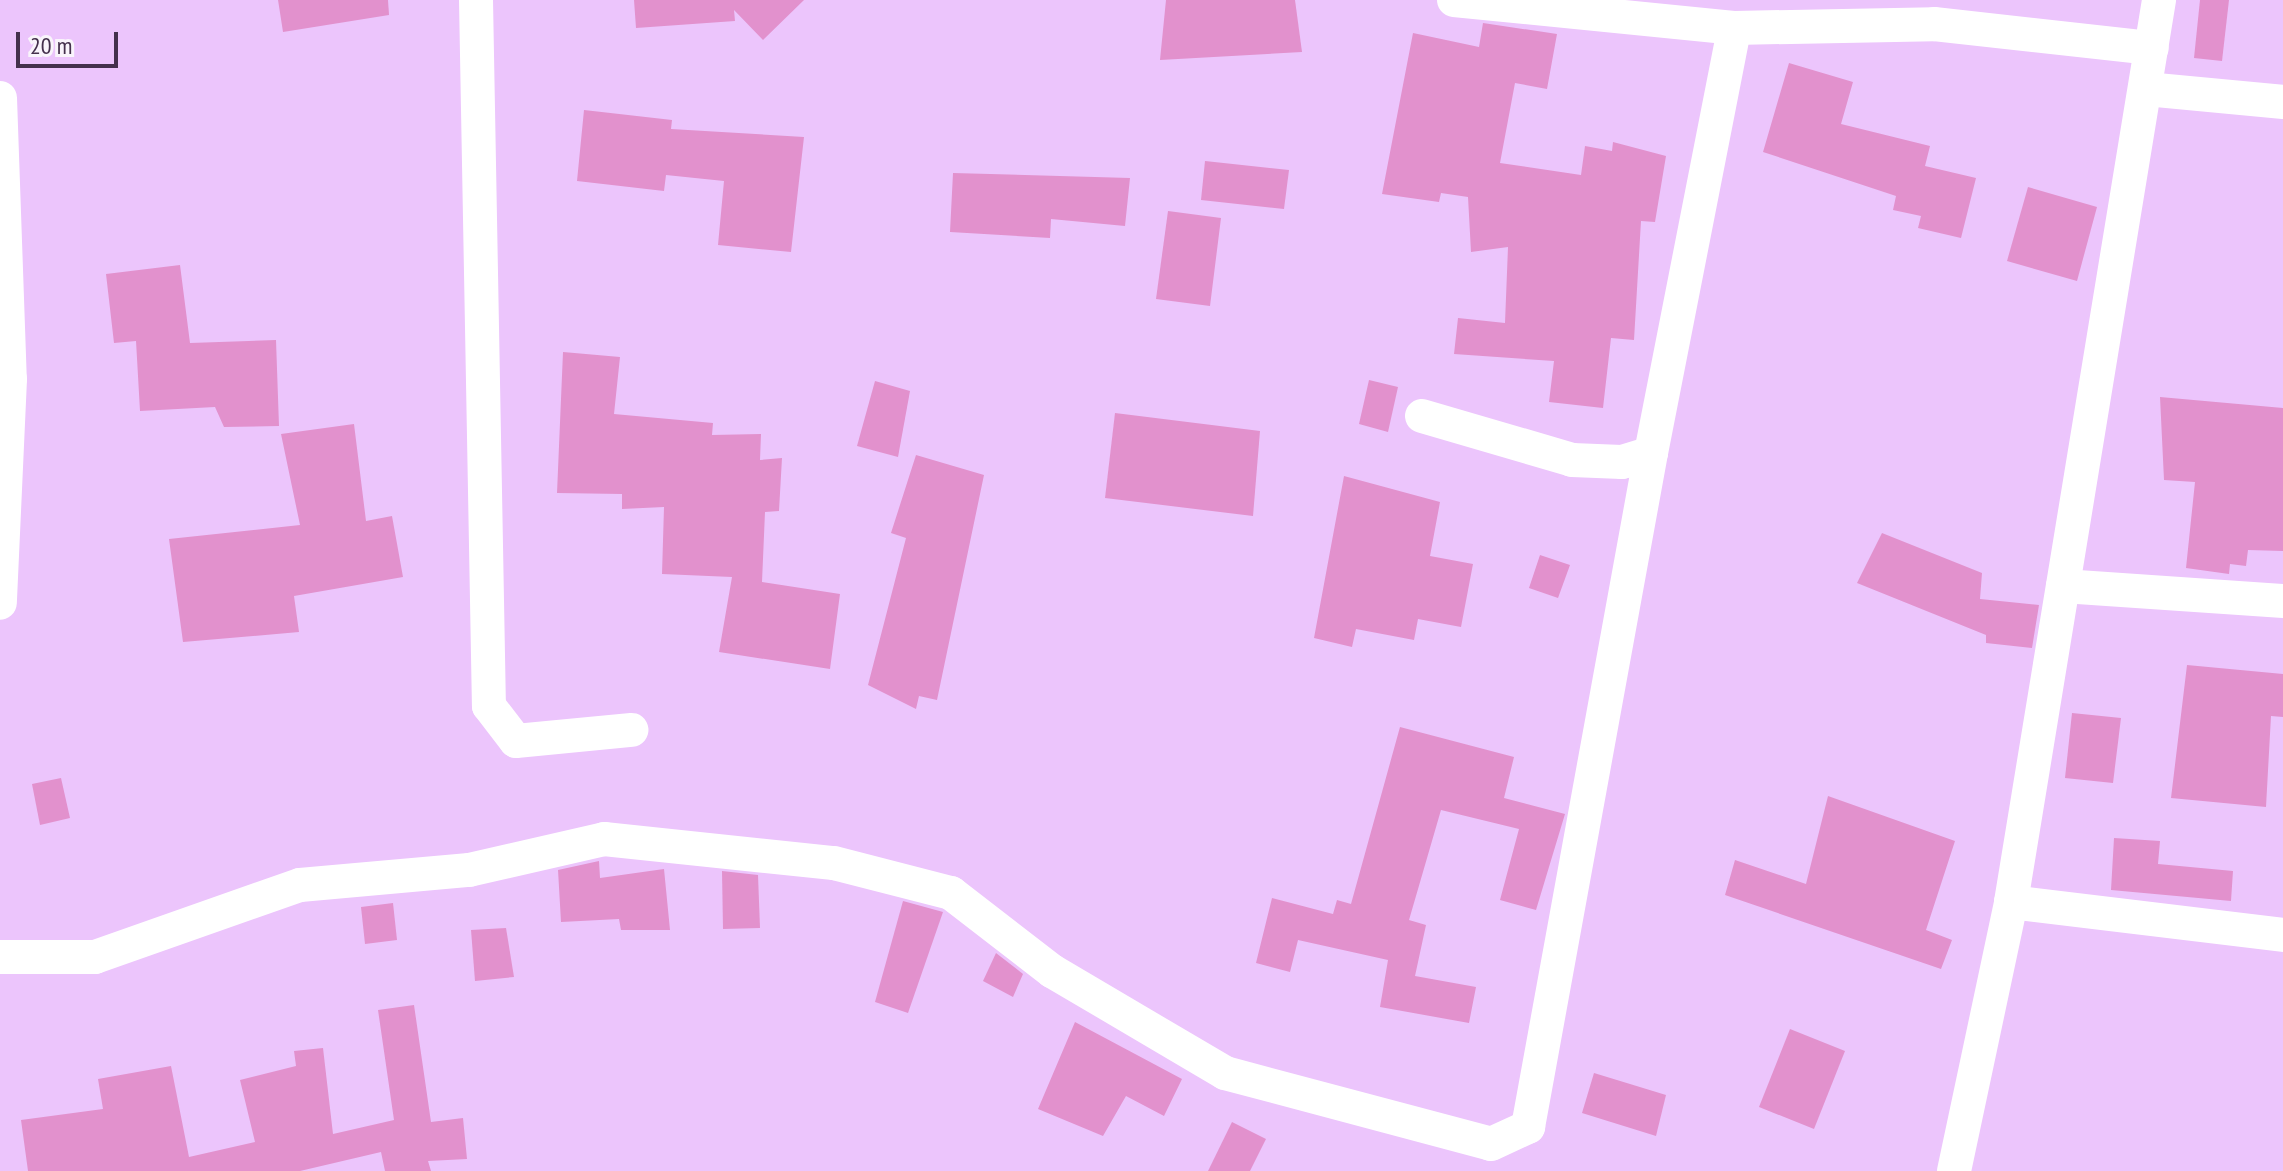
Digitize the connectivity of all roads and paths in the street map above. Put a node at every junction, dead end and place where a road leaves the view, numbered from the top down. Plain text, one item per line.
1 (476, 0) edge
2 (1454, 0) edge
3 (2159, 0) edge
4 (1734, 28) junction
5 (2152, 48) junction
6 (2146, 89) junction
7 (0, 98) edge
8 (2283, 102) edge
9 (2, 168) edge
10 (1422, 416) dead end
11 (1651, 453) junction
12 (2063, 586) junction
13 (2283, 601) edge
14 (0, 603) edge
15 (631, 730) dead end
16 (2011, 902) junction
17 (2283, 935) edge
18 (0, 957) edge
19 (1954, 1171) edge

1 - 15 street
2 - 4 street
3 - 5 street
4 - 5 street
4 - 11 street
5 - 6 street
6 - 8 street
6 - 12 street
7 - 9 street
9 - 14 street
10 - 11 street
11 - 18 street
12 - 13 street
12 - 16 street
16 - 17 street
16 - 19 street

